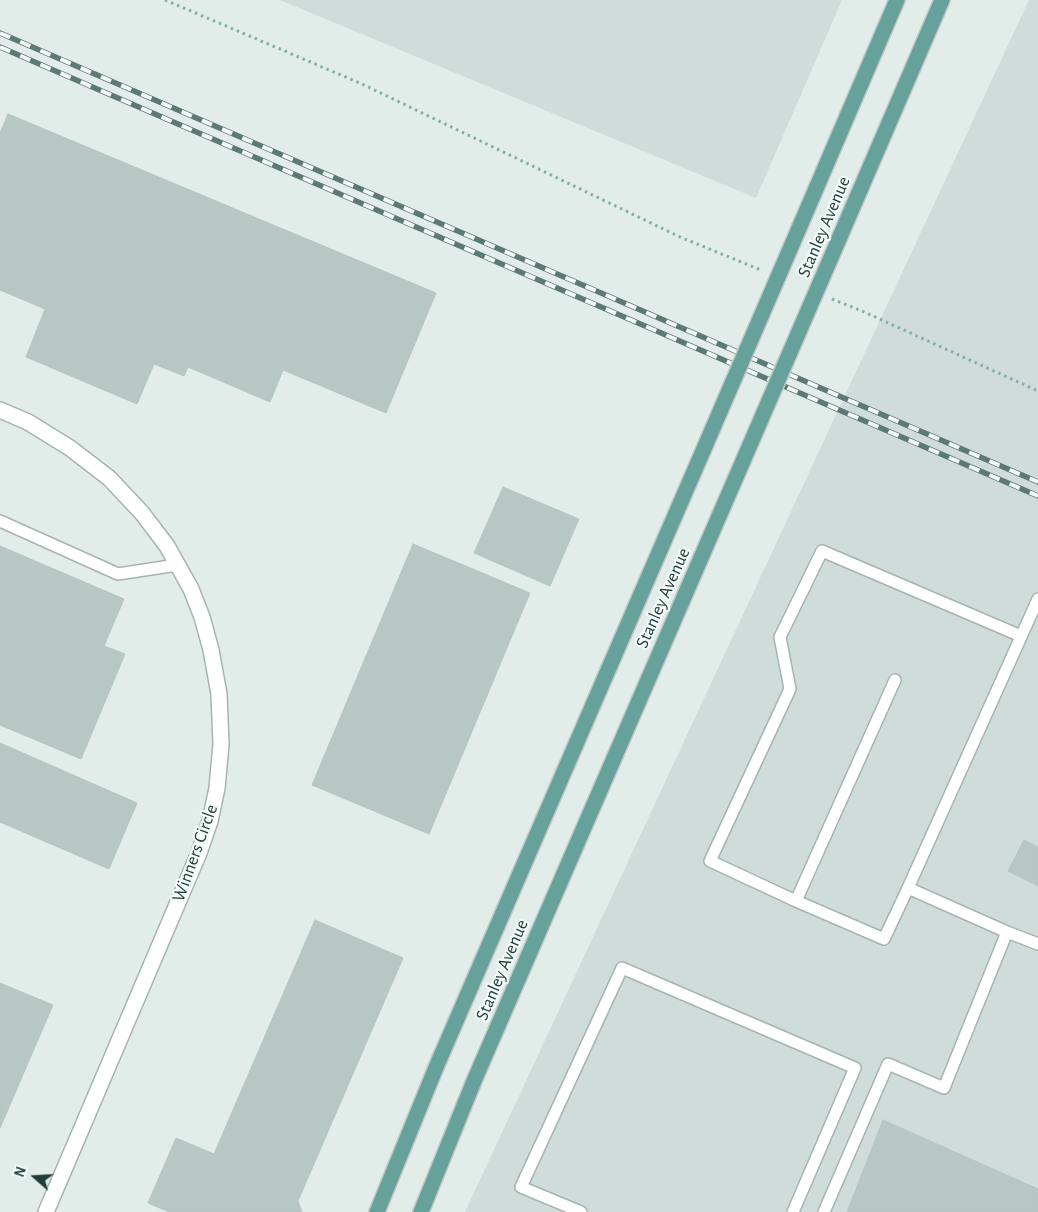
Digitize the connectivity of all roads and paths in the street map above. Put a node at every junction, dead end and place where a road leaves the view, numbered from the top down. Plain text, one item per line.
1 (165, 0) edge
2 (897, 0) edge
3 (942, 0) edge
4 (762, 270) dead end
5 (826, 296) dead end
6 (1038, 391) edge
7 (0, 410) edge
8 (0, 521) edge
9 (178, 565) junction
10 (1038, 599) edge
11 (1021, 636) junction
12 (895, 680) dead end
13 (908, 888) junction
14 (796, 901) junction
15 (1007, 932) junction
16 (1038, 944) edge
17 (46, 1212) edge
18 (377, 1212) edge
19 (421, 1212) edge
20 (581, 1212) edge
21 (793, 1212) edge
22 (824, 1212) edge

1 - 4 path
2 - 18 main road, Stanley Avenue, bridge
3 - 19 main road, Stanley Avenue, bridge
5 - 6 path
7 - 9 street, Winners Circle
8 - 9 lane
9 - 17 street, Winners Circle
10 - 11 lane
11 - 13 lane
11 - 14 lane
12 - 14 lane
13 - 14 lane
13 - 15 lane
15 - 16 lane
15 - 22 lane
20 - 21 lane

